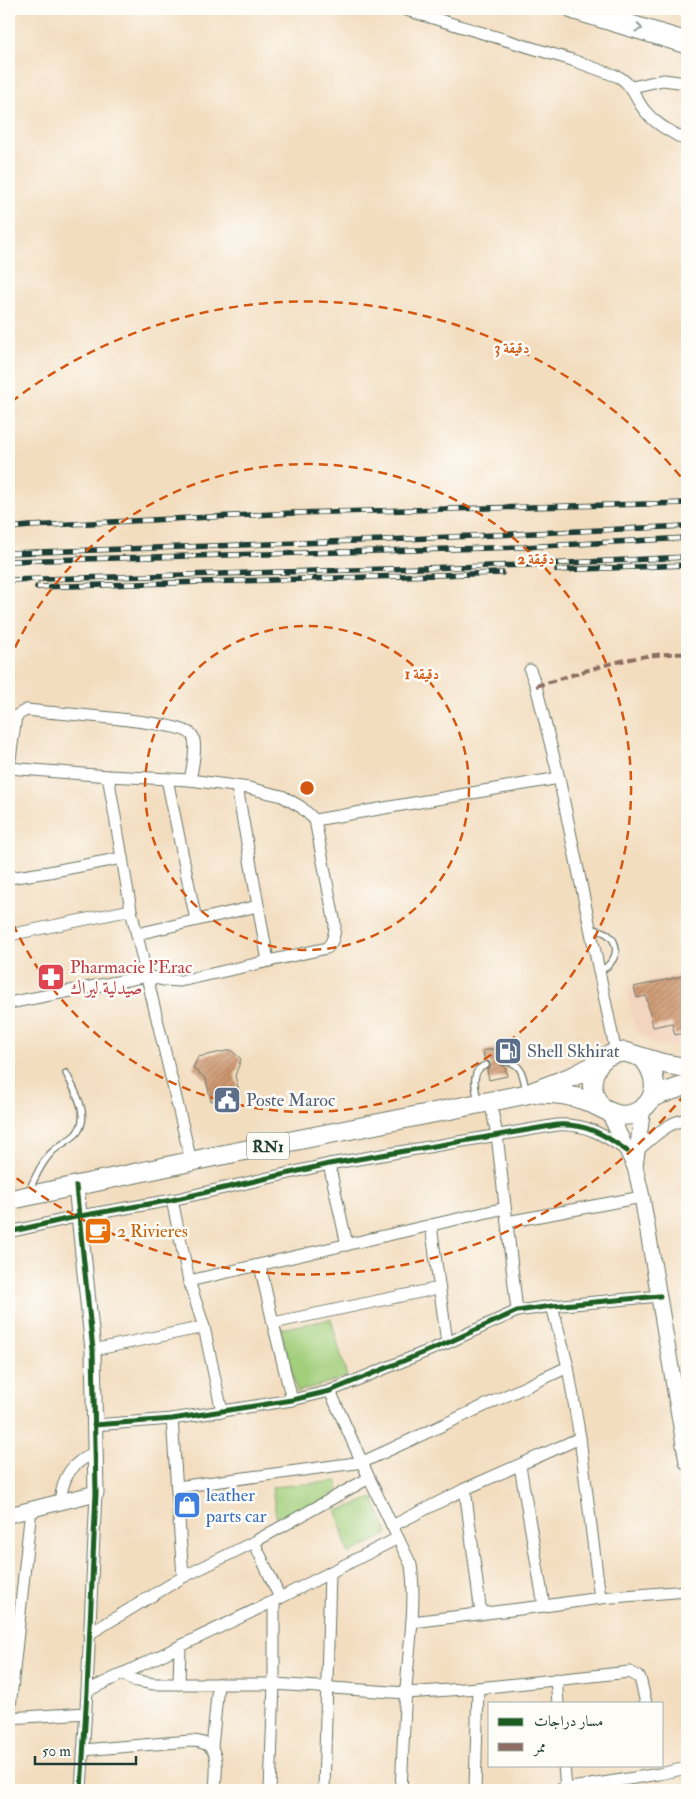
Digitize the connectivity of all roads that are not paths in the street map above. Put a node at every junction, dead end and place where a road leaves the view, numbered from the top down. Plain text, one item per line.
1 (403, 9) edge
2 (575, 9) edge
3 (687, 43) edge
4 (687, 83) edge
5 (632, 87) junction
6 (687, 141) edge
7 (530, 670) dead end
8 (9, 767) edge
9 (108, 776) junction
10 (560, 778) junction
11 (167, 779) junction
12 (190, 780) junction
13 (236, 787) junction
14 (315, 820) junction
15 (122, 858) junction
16 (9, 878) edge
17 (258, 906) junction
18 (131, 910) junction
19 (196, 920) junction
20 (592, 929) junction
21 (137, 934) junction
22 (9, 935) edge
23 (268, 961) junction
24 (600, 971) junction
25 (147, 976) junction
26 (9, 1003) edge
27 (616, 1053) junction
28 (643, 1058) junction
29 (504, 1062) dead end
30 (599, 1063) junction
31 (486, 1065) dead end
32 (687, 1068) edge
33 (66, 1073) dead end
34 (687, 1085) edge
35 (527, 1094) junction
36 (484, 1102) junction
37 (648, 1102) junction
38 (605, 1110) junction
39 (687, 1119) edge
40 (497, 1135) junction
41 (633, 1157) junction
42 (191, 1161) junction
43 (329, 1164) junction
44 (76, 1186) junction
45 (642, 1197) junction
46 (18, 1198) edge
47 (172, 1200) junction
48 (505, 1208) junction
49 (80, 1216) junction
50 (507, 1222) junction
51 (431, 1225) junction
52 (9, 1232) edge
53 (346, 1245) junction
54 (260, 1265) junction
55 (189, 1282) junction
56 (439, 1288) junction
57 (660, 1296) junction
58 (552, 1306) junction
59 (517, 1311) junction
60 (273, 1323) junction
61 (204, 1327) junction
62 (447, 1343) junction
63 (93, 1350) junction
64 (568, 1367) junction
65 (330, 1391) junction
66 (292, 1400) junction
67 (222, 1412) junction
68 (172, 1420) junction
69 (94, 1425) junction
70 (580, 1438) junction
71 (95, 1452) junction
72 (363, 1462) junction
73 (687, 1462) edge
74 (520, 1466) junction
75 (369, 1478) junction
76 (176, 1487) junction
77 (465, 1489) junction
78 (96, 1493) junction
79 (60, 1502) junction
80 (32, 1509) junction
81 (9, 1515) edge
82 (392, 1526) junction
83 (398, 1538) junction
84 (254, 1542) junction
85 (330, 1572) junction
86 (183, 1577) junction
87 (687, 1591) edge
88 (600, 1598) junction
89 (277, 1600) junction
90 (544, 1606) junction
91 (481, 1614) junction
92 (412, 1622) junction
93 (89, 1634) junction
94 (180, 1646) junction
95 (123, 1674) junction
96 (556, 1679) junction
97 (179, 1684) junction
98 (218, 1684) junction
99 (274, 1684) junction
100 (328, 1687) junction
101 (478, 1688) junction
102 (87, 1691) junction
103 (406, 1693) junction
104 (558, 1702) edge
105 (646, 1702) edge
106 (86, 1713) junction
107 (9, 1717) edge
108 (212, 1748) junction
109 (83, 1750) junction
110 (564, 1766) edge
111 (687, 1768) edge
112 (659, 1770) edge
113 (80, 1790) edge
114 (215, 1790) edge
115 (270, 1790) edge
116 (324, 1790) edge
117 (401, 1790) edge
118 (475, 1790) edge
119 (562, 1790) edge

1 - 5 street
2 -> 3 highway
4 - 5 street
5 - 6 street
7 - 10 street
8 - 9 street
8 - 12 street
9 - 11 street
9 - 15 street
10 - 14 street
10 - 20 street
11 - 12 street
11 - 19 street
12 - 13 street
13 - 14 street
13 - 17 street
14 - 23 street
15 - 16 street
15 - 18 street
17 - 19 street
17 - 23 street
18 - 21 street
18 - 22 street
19 - 21 street
20 - 24 street
20 - 24 lane
21 - 25 street
23 - 25 street
24 - 27 street
25 - 26 street
25 - 42 street
27 - 28 main road
27 - 30 main road, RN1
28 - 32 main road
28 - 37 main road
29 - 35 lane
30 - 35 main road, RN1
30 - 38 main road
31 - 36 lane
33 - 46 lane
34 - 37 main road, RN1
35 - 36 main road, RN1
35 - 38 main road, RN1
36 - 40 street
36 - 42 main road, RN1
37 - 38 main road, RN1
37 - 41 street
38 - 41 street
39 - 41 street
40 - 41 street
40 - 43 street
40 - 48 street
41 - 45 street
42 - 44 main road, RN1
43 - 47 street
43 - 53 street
44 - 46 main road, RN1
44 - 49 street
45 - 50 street
45 - 57 street
47 - 49 street
47 - 55 street
48 - 50 street
48 - 51 street
49 - 52 street
49 - 63 street
50 - 59 street
51 - 53 street
51 - 56 street
53 - 54 street
54 - 55 street
54 - 60 street
55 - 61 street
56 - 60 street
56 - 62 street
57 - 58 street
57 - 73 street
58 - 59 street
58 - 64 street
59 - 62 street
60 - 66 street
61 - 63 street
61 - 67 street
62 - 65 street
63 - 69 street
64 - 70 street
64 - 72 street
65 - 66 street
65 - 72 street
66 - 67 street
67 - 68 street
68 - 69 street
68 - 76 street
69 - 71 street
70 - 74 street
70 - 88 street
71 - 78 street
71 - 79 street
72 - 75 street
72 - 76 street
74 - 77 street
74 - 90 street
75 - 82 street
75 - 84 street
76 - 86 street
77 - 82 street
77 - 91 street
78 - 79 street
78 - 93 street
79 - 80 street
80 - 81 street
80 - 107 street
82 - 83 street
83 - 85 street
83 - 92 street
84 - 86 street
84 - 89 street
85 - 89 street
85 - 100 street
86 - 93 street
87 - 88 street
88 - 90 street
89 - 94 street
89 - 99 street
90 - 91 street
91 - 92 street
92 - 103 street
93 - 102 street
94 - 95 street
94 - 97 street
95 - 97 street
95 - 102 street
96 - 101 street
96 - 104 street
96 - 105 street
97 - 98 street
98 - 99 street
98 - 108 street
99 - 100 street
99 - 115 street
100 - 103 street
100 - 116 street
101 - 103 street
101 - 118 street
102 - 106 street
103 - 117 street
106 - 107 street
106 - 109 street
108 - 109 street
108 - 114 street
109 - 113 street
110 - 119 street
111 - 112 street
112 - 119 street

